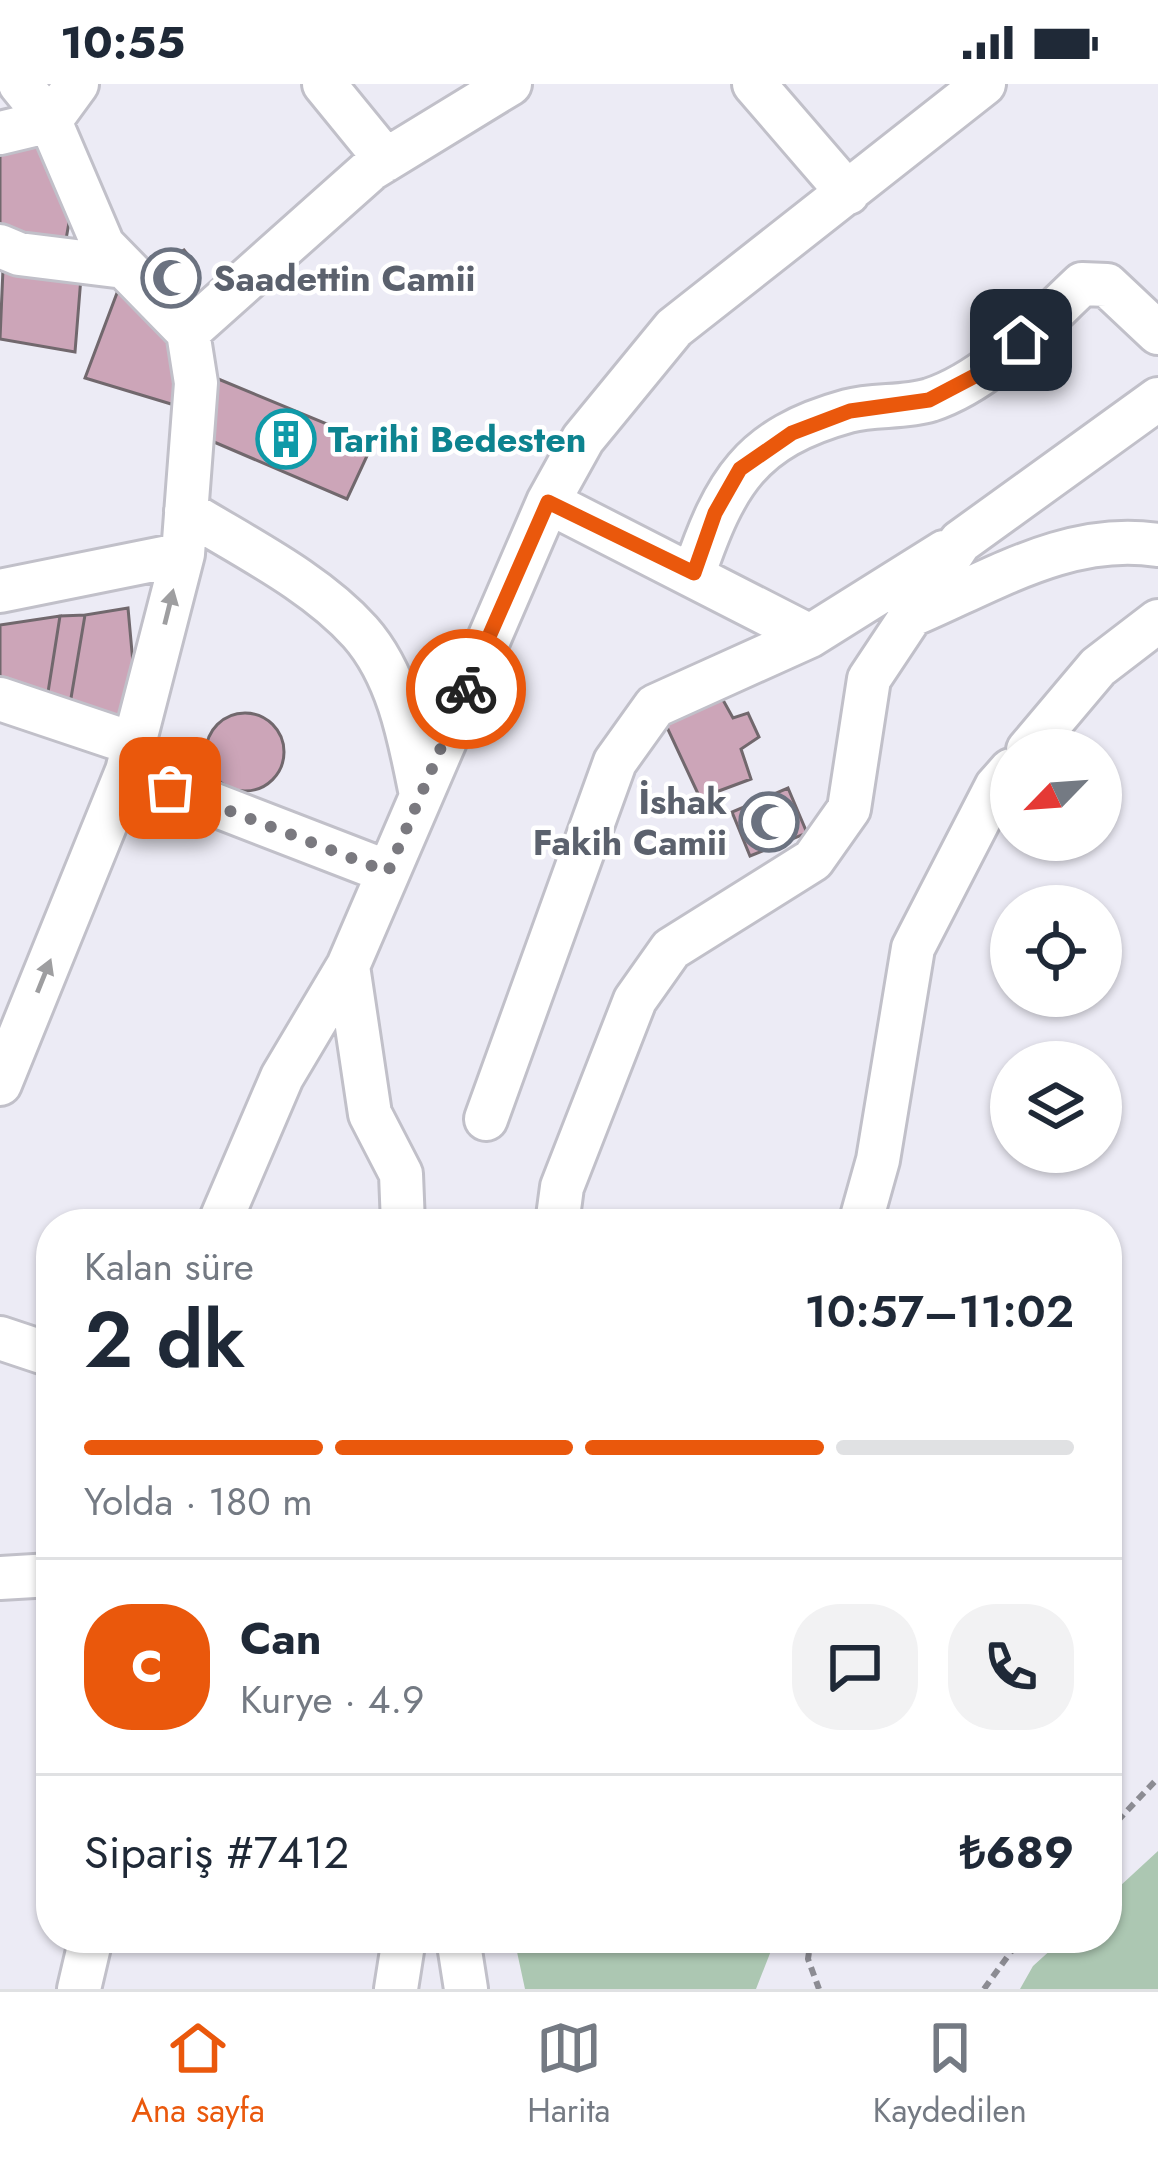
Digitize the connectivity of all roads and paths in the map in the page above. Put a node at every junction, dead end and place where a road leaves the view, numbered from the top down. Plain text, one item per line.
1 (20, 84) edge
2 (77, 84) edge
3 (324, 84) edge
4 (510, 84) edge
5 (754, 84) edge
6 (985, 84) edge
7 (50, 121) junction
8 (0, 133) edge
9 (386, 160) junction
10 (848, 194) junction
11 (0, 246) edge
12 (124, 267) junction
13 (188, 332) junction
14 (1158, 333) edge
15 (1158, 399) edge
16 (548, 502) junction
17 (186, 511) junction
18 (960, 542) junction
19 (1158, 545) edge
20 (183, 554) junction
21 (694, 573) junction
22 (0, 592) edge
23 (912, 614) junction
24 (1158, 621) edge
25 (810, 636) junction
26 (0, 699) edge
27 (1046, 729) edge
28 (131, 758) junction
29 (421, 795) junction
30 (990, 800) edge
31 (388, 872) junction
32 (348, 966) junction
33 (0, 1084) edge
34 (486, 1120) dead end
35 (225, 1209) edge
36 (402, 1209) edge
37 (559, 1209) edge
38 (864, 1209) edge
39 (0, 1338) edge
40 (36, 1349) edge
41 (36, 1576) edge
42 (0, 1578) edge
43 (1158, 1778) edge
44 (1122, 1816) edge
45 (87, 1953) edge
46 (402, 1953) edge
47 (460, 1953) edge
48 (809, 1953) edge
49 (1010, 1953) edge
50 (79, 1989) edge
51 (396, 1989) edge
52 (466, 1989) edge
53 (819, 1989) edge
54 (984, 1989) edge

1 - 7 street
2 - 7 street
3 - 9 street
4 - 9 street
5 - 10 street
6 - 10 street
7 - 8 street
7 - 12 street
9 - 13 street
10 - 16 street
11 - 12 street
12 - 13 street
13 - 17 street
14 - 21 street
15 - 18 street
16 - 21 street
16 - 29 street
17 - 20 street
17 - 29 street
18 - 23 street
18 - 25 street
19 - 23 street
20 - 22 street
28 -> 20 street
21 - 25 street
23 - 37 street
24 - 27 street
25 - 34 street
26 - 28 street
28 - 31 street
33 -> 28 street
29 - 31 street
30 - 38 street
31 - 32 street
32 - 35 street
32 - 36 street
39 - 40 street
41 - 42 street
43 - 44 path
45 - 50 street
46 - 51 street
47 - 52 street
48 - 53 path
49 - 54 path

